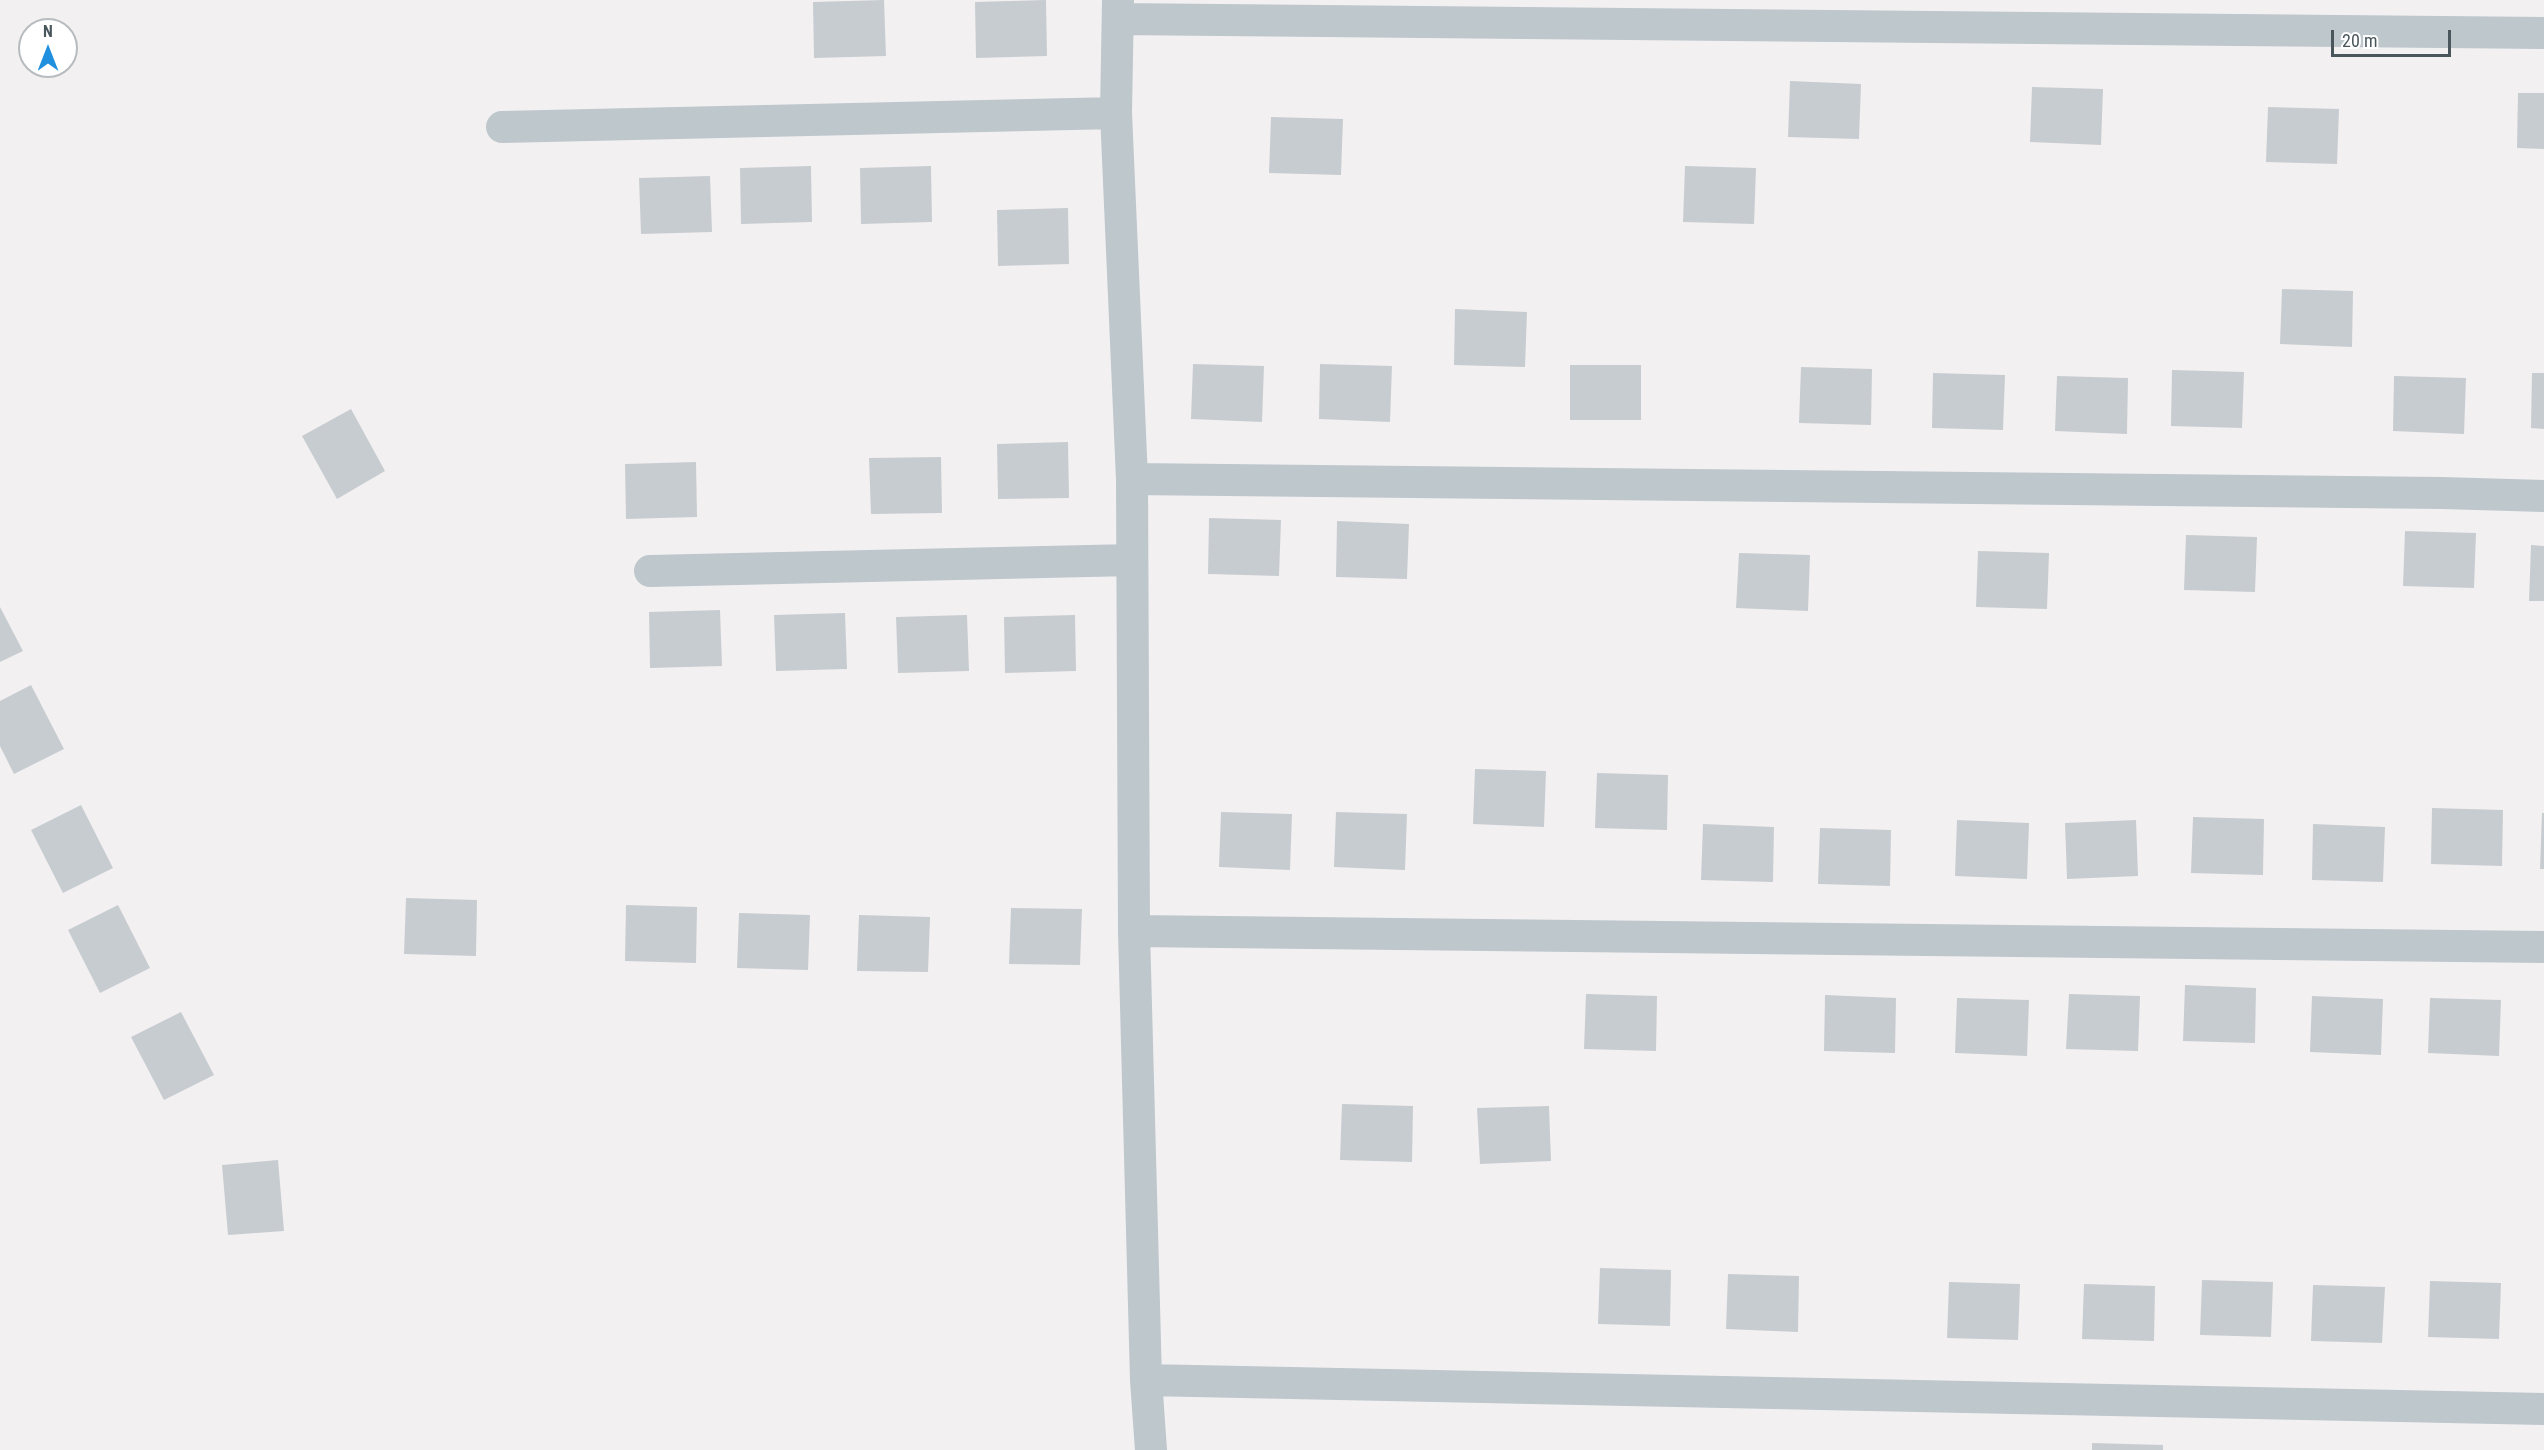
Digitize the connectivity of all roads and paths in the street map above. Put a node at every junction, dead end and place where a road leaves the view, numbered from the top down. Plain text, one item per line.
1 (1118, 10) edge
2 (2544, 33) edge
3 (1116, 113) junction
4 (502, 127) dead end
5 (1132, 479) junction
6 (2544, 496) edge
7 (1132, 560) junction
8 (650, 571) dead end
9 (1134, 931) junction
10 (2544, 947) edge
11 (1146, 1380) junction
12 (2544, 1409) edge
13 (1151, 1450) edge

1 - 2 street
1 - 3 street
3 - 4 street
3 - 5 street
5 - 6 street
5 - 7 street
7 - 8 street
7 - 9 street
9 - 10 street
9 - 11 street
11 - 12 street
11 - 13 street

